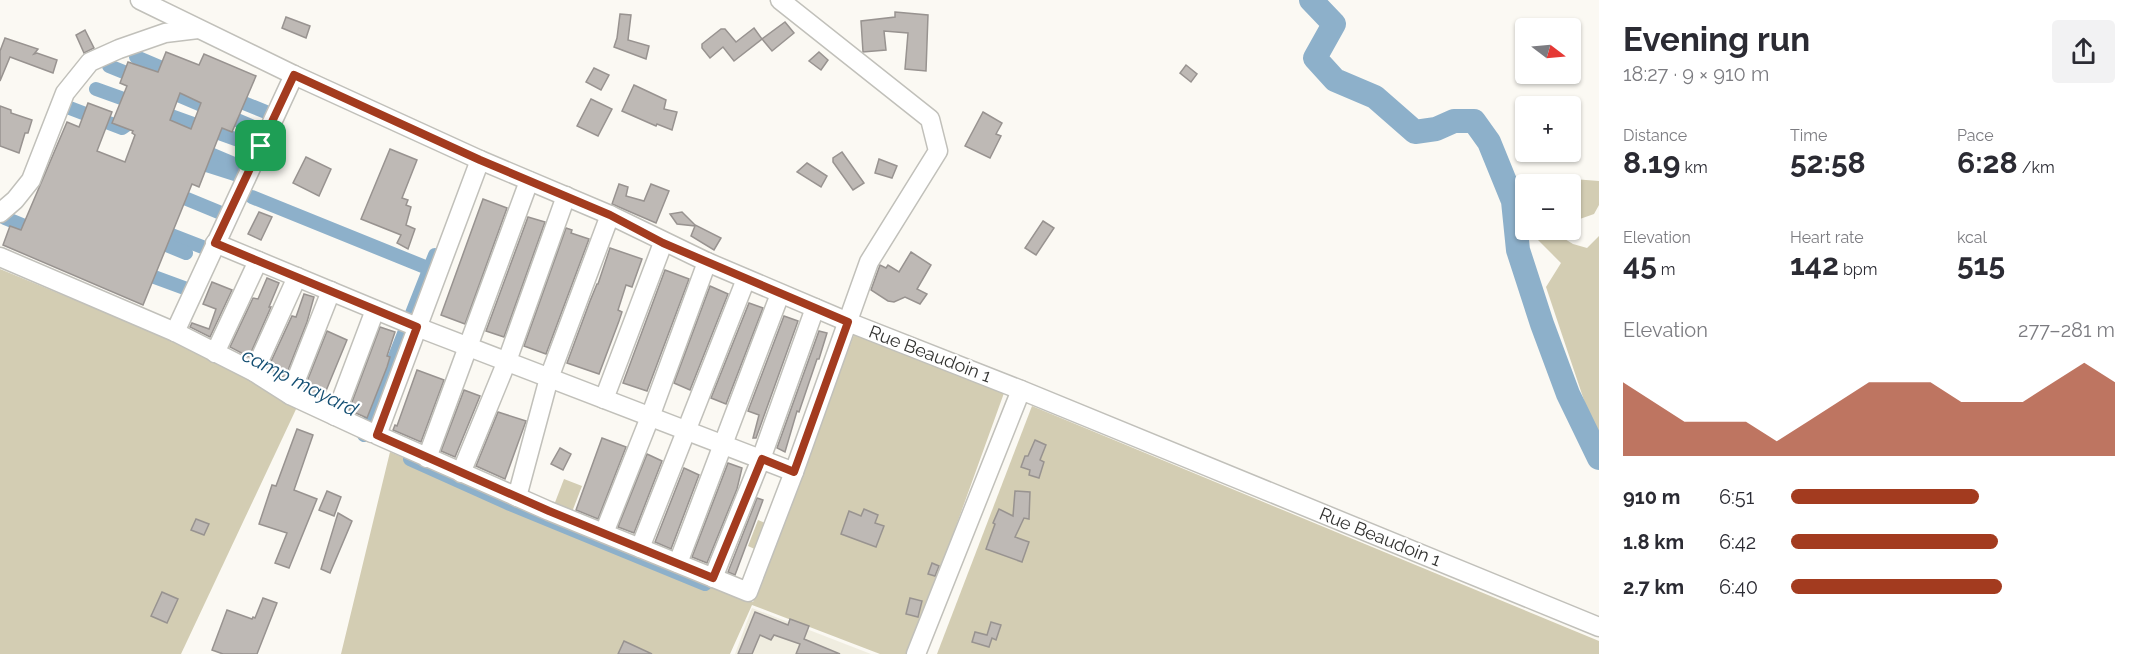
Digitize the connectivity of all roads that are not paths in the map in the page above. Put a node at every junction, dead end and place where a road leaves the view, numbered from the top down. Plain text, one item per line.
1 (140, 0) edge
2 (780, 0) edge
3 (200, 29) junction
4 (294, 75) junction
5 (480, 160) junction
6 (529, 181) junction
7 (566, 196) junction
8 (0, 213) edge
9 (610, 215) junction
10 (215, 243) junction
11 (663, 243) junction
12 (0, 257) edge
13 (258, 261) junction
14 (707, 262) junction
15 (297, 278) junction
16 (746, 279) junction
17 (331, 291) junction
18 (780, 294) junction
19 (814, 308) junction
20 (375, 310) junction
21 (848, 322) junction
22 (412, 325) junction
23 (175, 332) junction
24 (468, 347) junction
25 (215, 353) junction
26 (507, 362) junction
27 (254, 372) junction
28 (549, 378) junction
29 (1021, 390) junction
30 (290, 395) junction
31 (604, 399) junction
32 (335, 416) junction
33 (650, 417) junction
34 (688, 430) junction
35 (368, 431) dead end
36 (723, 445) junction
37 (427, 458) junction
38 (762, 459) junction
39 (794, 472) junction
40 (461, 473) junction
41 (517, 497) junction
42 (604, 533) junction
43 (640, 548) junction
44 (678, 564) junction
45 (713, 578) junction
46 (1599, 627) edge
47 (916, 654) edge

1 - 3 street, Rue Beaudoin 1
2 - 21 street
3 - 4 street, Rue Beaudoin 1
3 - 8 street
4 - 5 street, Rue Beaudoin 1
4 - 10 street
5 - 6 street, Rue Beaudoin 1
5 - 22 street
6 - 7 street, Rue Beaudoin 1
6 - 24 street
7 - 9 street, Rue Beaudoin 1
7 - 26 street
9 - 11 street, Rue Beaudoin 1
9 - 28 street
10 - 13 street
10 - 23 street
11 - 14 street, Rue Beaudoin 1
11 - 31 street
12 - 23 street
13 - 15 street
13 - 25 street
14 - 16 street, Rue Beaudoin 1
14 - 33 street
15 - 17 street
15 - 27 street
16 - 18 street, Rue Beaudoin 1
16 - 34 street
17 - 20 street
17 - 30 street
18 - 19 street, Rue Beaudoin 1
18 - 36 street
19 - 21 street, Rue Beaudoin 1
19 - 38 street
20 - 22 street
20 - 32 street
21 - 29 street, Rue Beaudoin 1
21 - 39 street
22 - 24 street
22 - 37 street
23 - 25 street
24 - 26 street
24 - 37 street
25 - 27 street
26 - 28 street
26 - 40 street
27 - 30 street
28 - 31 street
28 - 41 street
29 - 46 street, Rue Beaudoin 1
29 - 47 street
30 - 32 street
31 - 33 street
32 - 35 street
33 - 34 street
33 - 42 street
34 - 36 street
34 - 43 street
36 - 38 street
36 - 44 street
37 - 40 street
38 - 39 street
38 - 45 street
39 - 45 street
40 - 41 street
41 - 42 street
42 - 43 street
43 - 44 street
44 - 45 street

